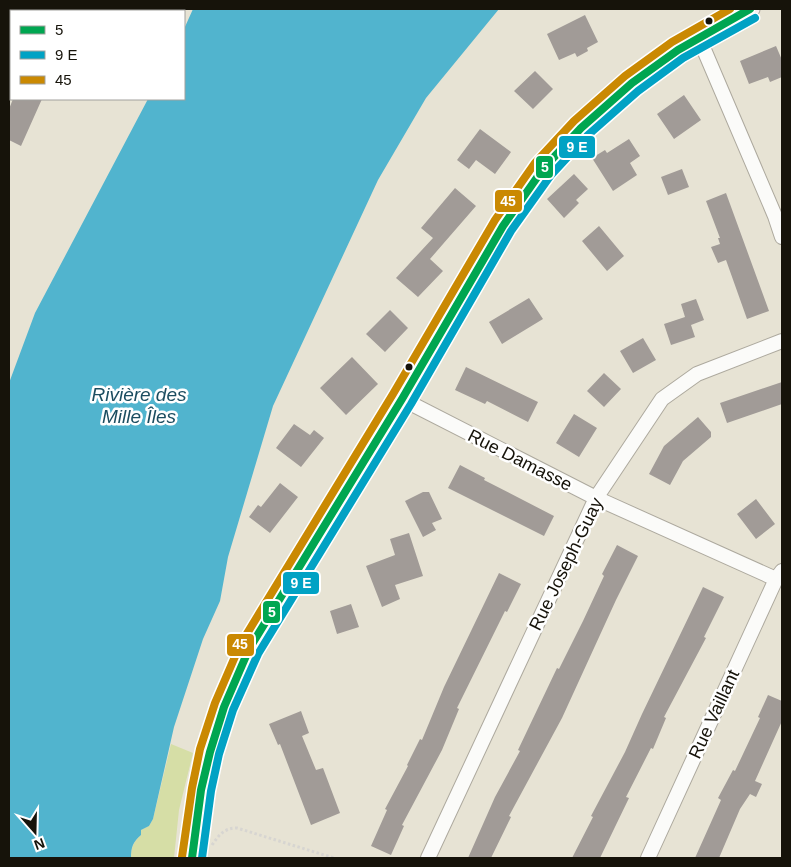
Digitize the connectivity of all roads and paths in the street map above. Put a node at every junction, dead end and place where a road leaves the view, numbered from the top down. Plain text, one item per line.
1 (750, 9) edge
2 (697, 38) junction
3 (779, 215) edge
4 (782, 237) edge
5 (782, 341) edge
6 (402, 399) junction
7 (596, 498) junction
8 (779, 575) edge
9 (199, 814) junction
10 (221, 832) dead end
11 (192, 858) edge
12 (204, 858) edge
13 (334, 858) edge
14 (428, 858) edge
15 (648, 858) edge

1 - 2 main road
2 - 3 street
2 - 6 main road
3 - 4 street
5 - 7 street, Rue Joseph-Guay
6 - 7 street, Rue Damasse
6 - 9 main road
7 - 8 street, Rue Damasse
7 - 14 street, Rue Joseph-Guay
8 - 15 street, Rue Vaillant
9 - 11 main road
9 - 12 main road
10 - 13 path

